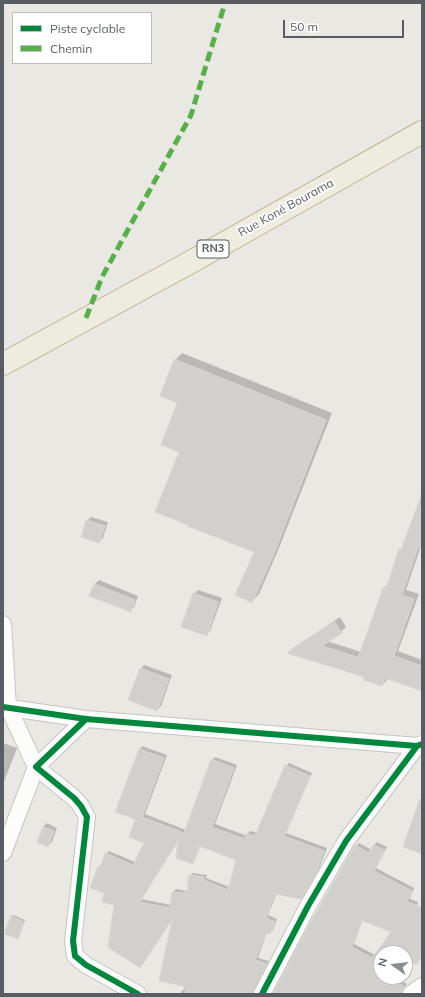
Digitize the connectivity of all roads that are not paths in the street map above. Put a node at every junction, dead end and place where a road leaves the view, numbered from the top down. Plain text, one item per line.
1 (422, 132) edge
2 (3, 364) edge
3 (3, 624) edge
4 (6, 707) edge
5 (86, 720) junction
6 (419, 745) edge
7 (36, 767) junction
8 (3, 853) edge
9 (422, 986) edge
10 (138, 994) edge
11 (262, 994) edge
12 (411, 994) edge

1 - 2 highway, Rue Koné Bourama / RN3
3 - 4 street
4 - 5 street
4 - 7 street
5 - 6 street
5 - 7 street
6 - 11 street
7 - 8 street
7 - 10 street
9 - 12 street

